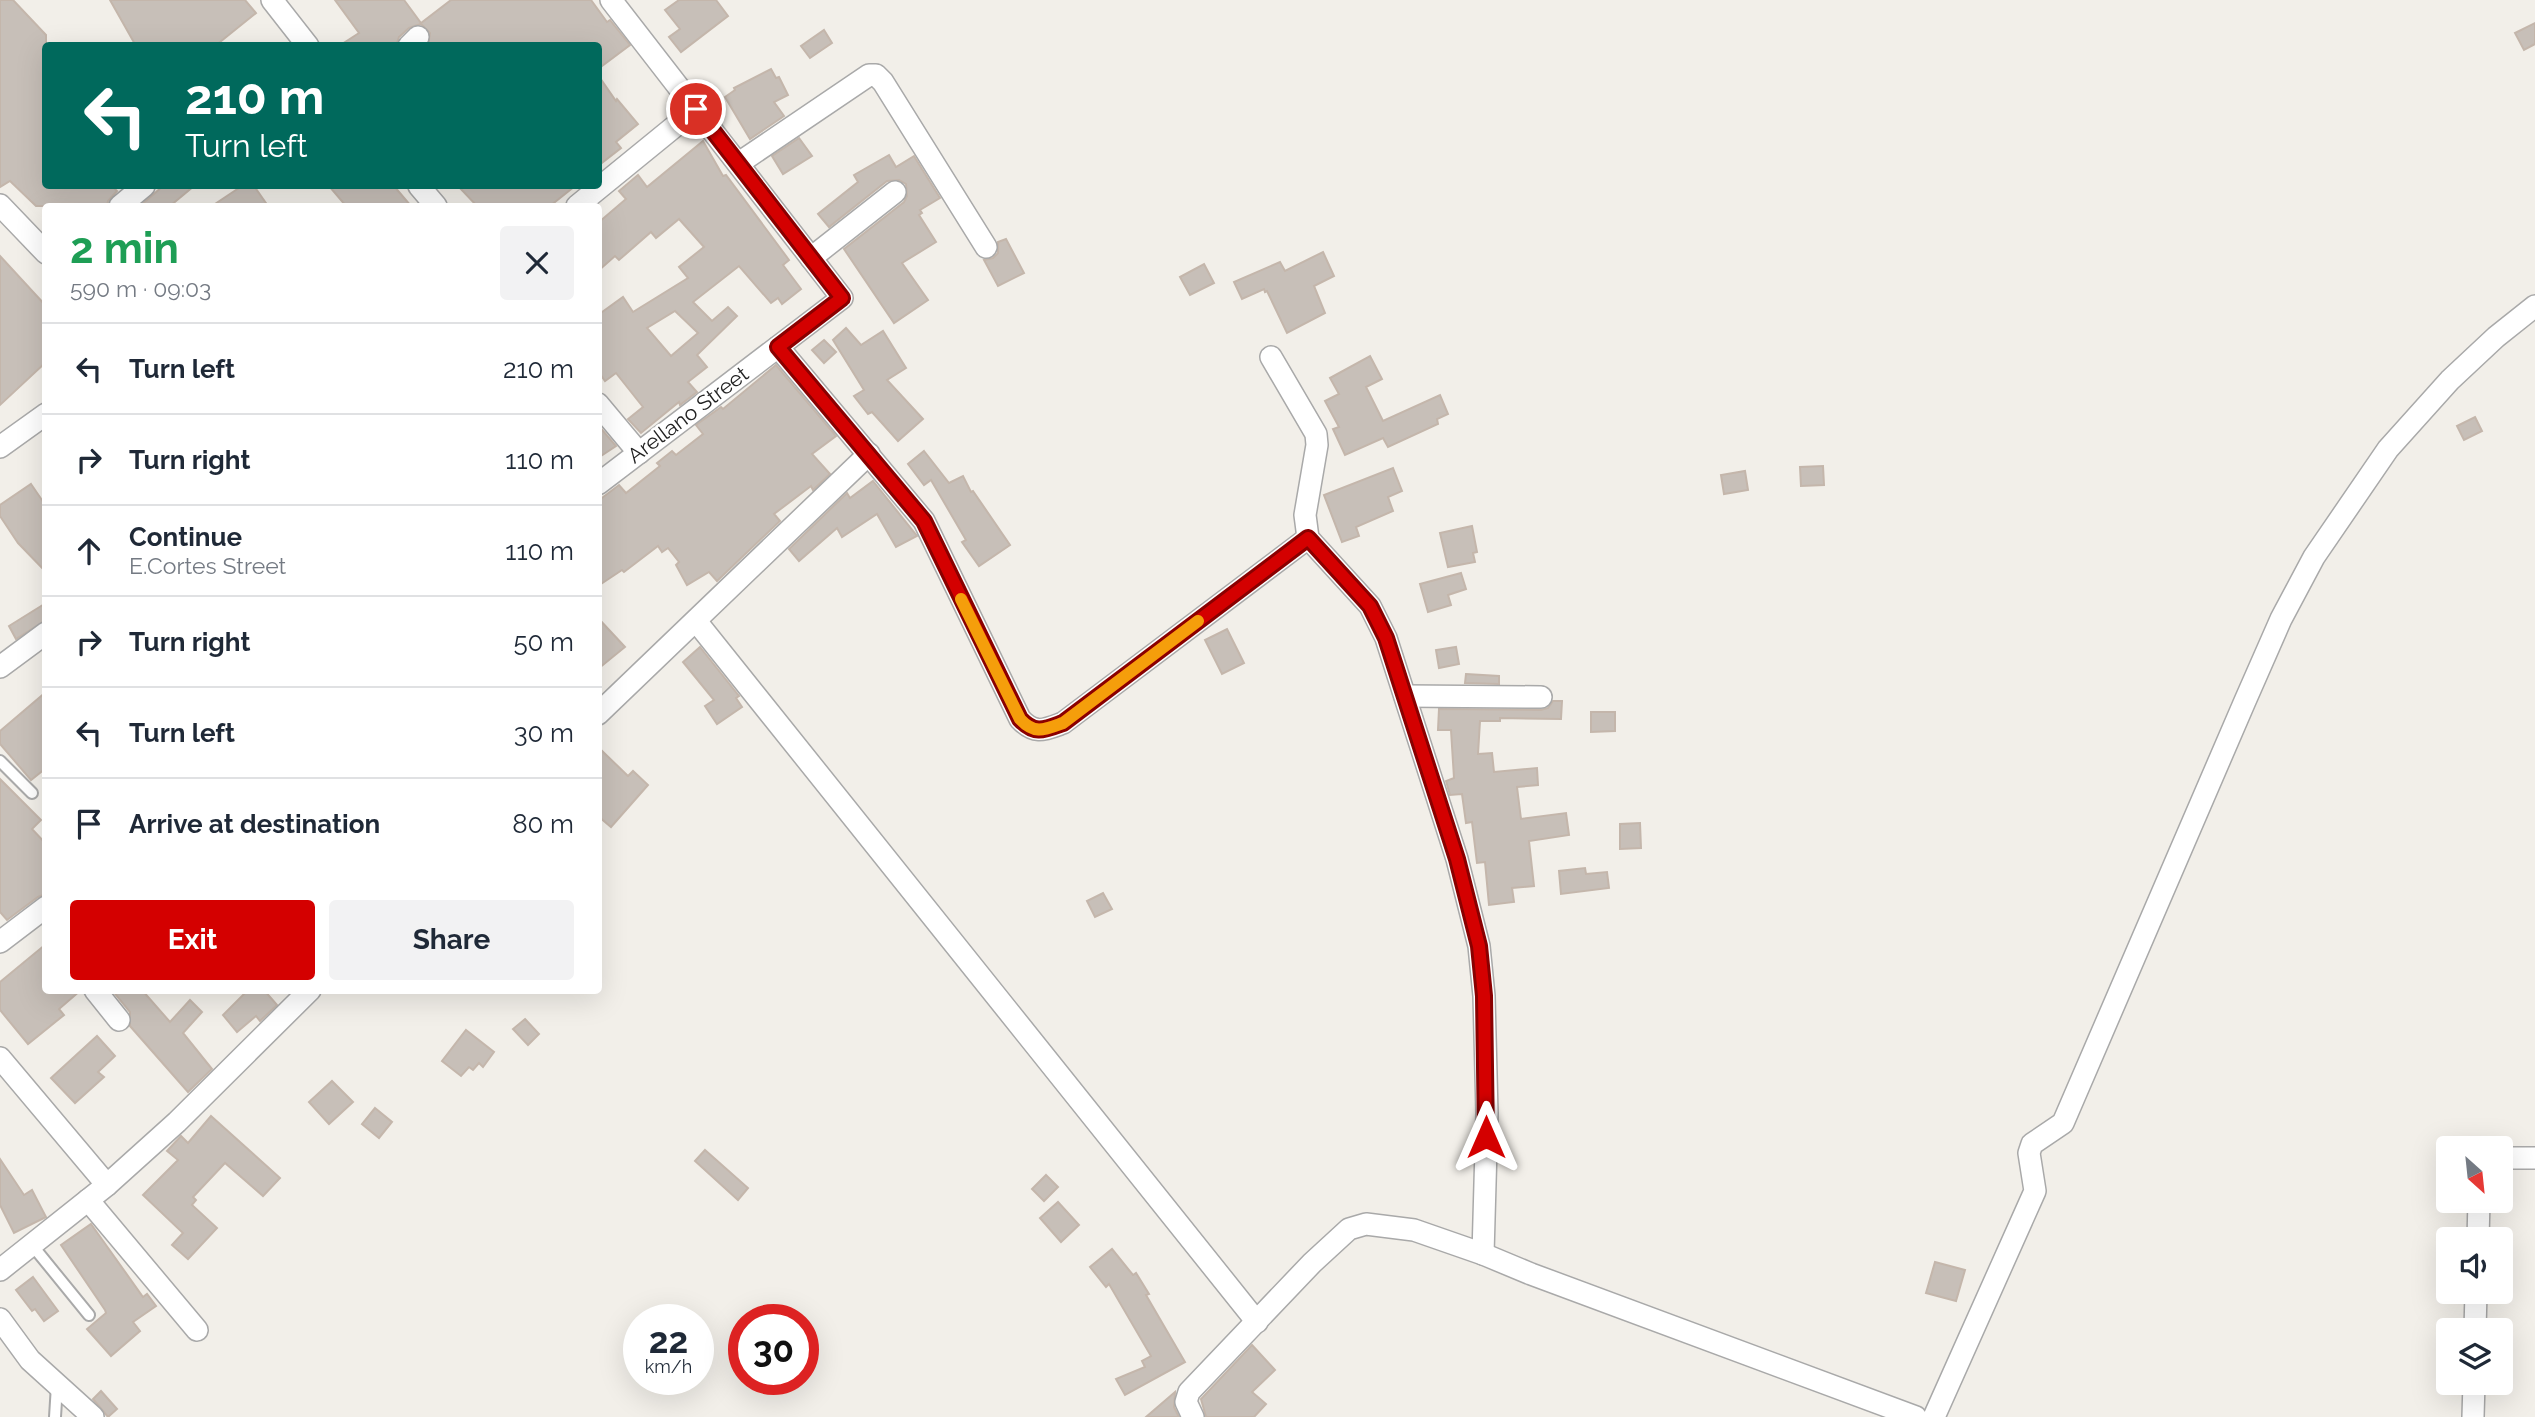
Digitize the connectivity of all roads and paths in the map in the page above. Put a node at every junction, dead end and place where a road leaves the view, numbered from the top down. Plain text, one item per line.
1 (272, 0) edge
2 (611, 0) edge
3 (305, 42) edge
4 (696, 109) junction
5 (739, 163) junction
6 (602, 186) edge
7 (140, 189) edge
8 (422, 189) edge
9 (598, 189) edge
10 (895, 192) dead end
11 (124, 203) edge
12 (433, 203) edge
13 (581, 203) edge
14 (0, 205) edge
15 (986, 247) dead end
16 (42, 249) edge
17 (811, 258) junction
18 (2535, 306) edge
19 (778, 347) junction
20 (1271, 357) dead end
21 (602, 409) edge
22 (42, 421) edge
23 (0, 447) edge
24 (639, 453) junction
25 (869, 454) junction
26 (602, 481) edge
27 (1308, 538) junction
28 (696, 621) junction
29 (42, 636) edge
30 (0, 667) edge
31 (1405, 696) junction
32 (1541, 697) dead end
33 (602, 710) edge
34 (0, 761) edge
35 (32, 793) dead end
36 (42, 916) edge
37 (0, 942) edge
38 (98, 994) edge
39 (306, 994) edge
40 (119, 1020) dead end
41 (0, 1058) edge
42 (2513, 1158) edge
43 (2535, 1158) edge
44 (107, 1185) junction
45 (88, 1200) junction
46 (32, 1245) junction
47 (1483, 1254) junction
48 (0, 1270) edge
49 (89, 1315) dead end
50 (0, 1320) edge
51 (1257, 1322) junction
52 (197, 1330) dead end
53 (57, 1385) junction
54 (2474, 1395) edge
55 (55, 1417) edge
56 (93, 1417) edge
57 (1193, 1417) edge
58 (1916, 1417) edge
59 (1934, 1417) edge
60 (2473, 1417) edge

1 - 3 street
2 - 4 street
4 - 5 street
4 - 6 street
5 - 15 street
5 - 17 street
7 - 11 street
8 - 12 street
9 - 13 street
10 - 17 street
14 - 16 street
17 - 19 street, Arellano Street
18 - 59 street
19 - 24 street, Arellano Street
19 - 25 street
20 - 27 street
21 - 24 street
22 - 23 street
24 - 26 street, Arellano Street
25 - 27 street
25 - 28 street
27 - 31 street
28 - 33 street
28 - 51 street
29 - 30 street
31 - 32 street
31 - 47 street
34 - 35 lane
36 - 37 street
38 - 40 street
39 - 44 street
41 - 44 street
42 - 43 street
44 - 45 street
45 - 46 street
45 - 52 street
46 - 48 street
46 - 49 lane
47 - 51 street
47 - 58 street
50 - 53 street
51 - 57 street
53 - 55 lane
53 - 56 street
54 - 60 street

